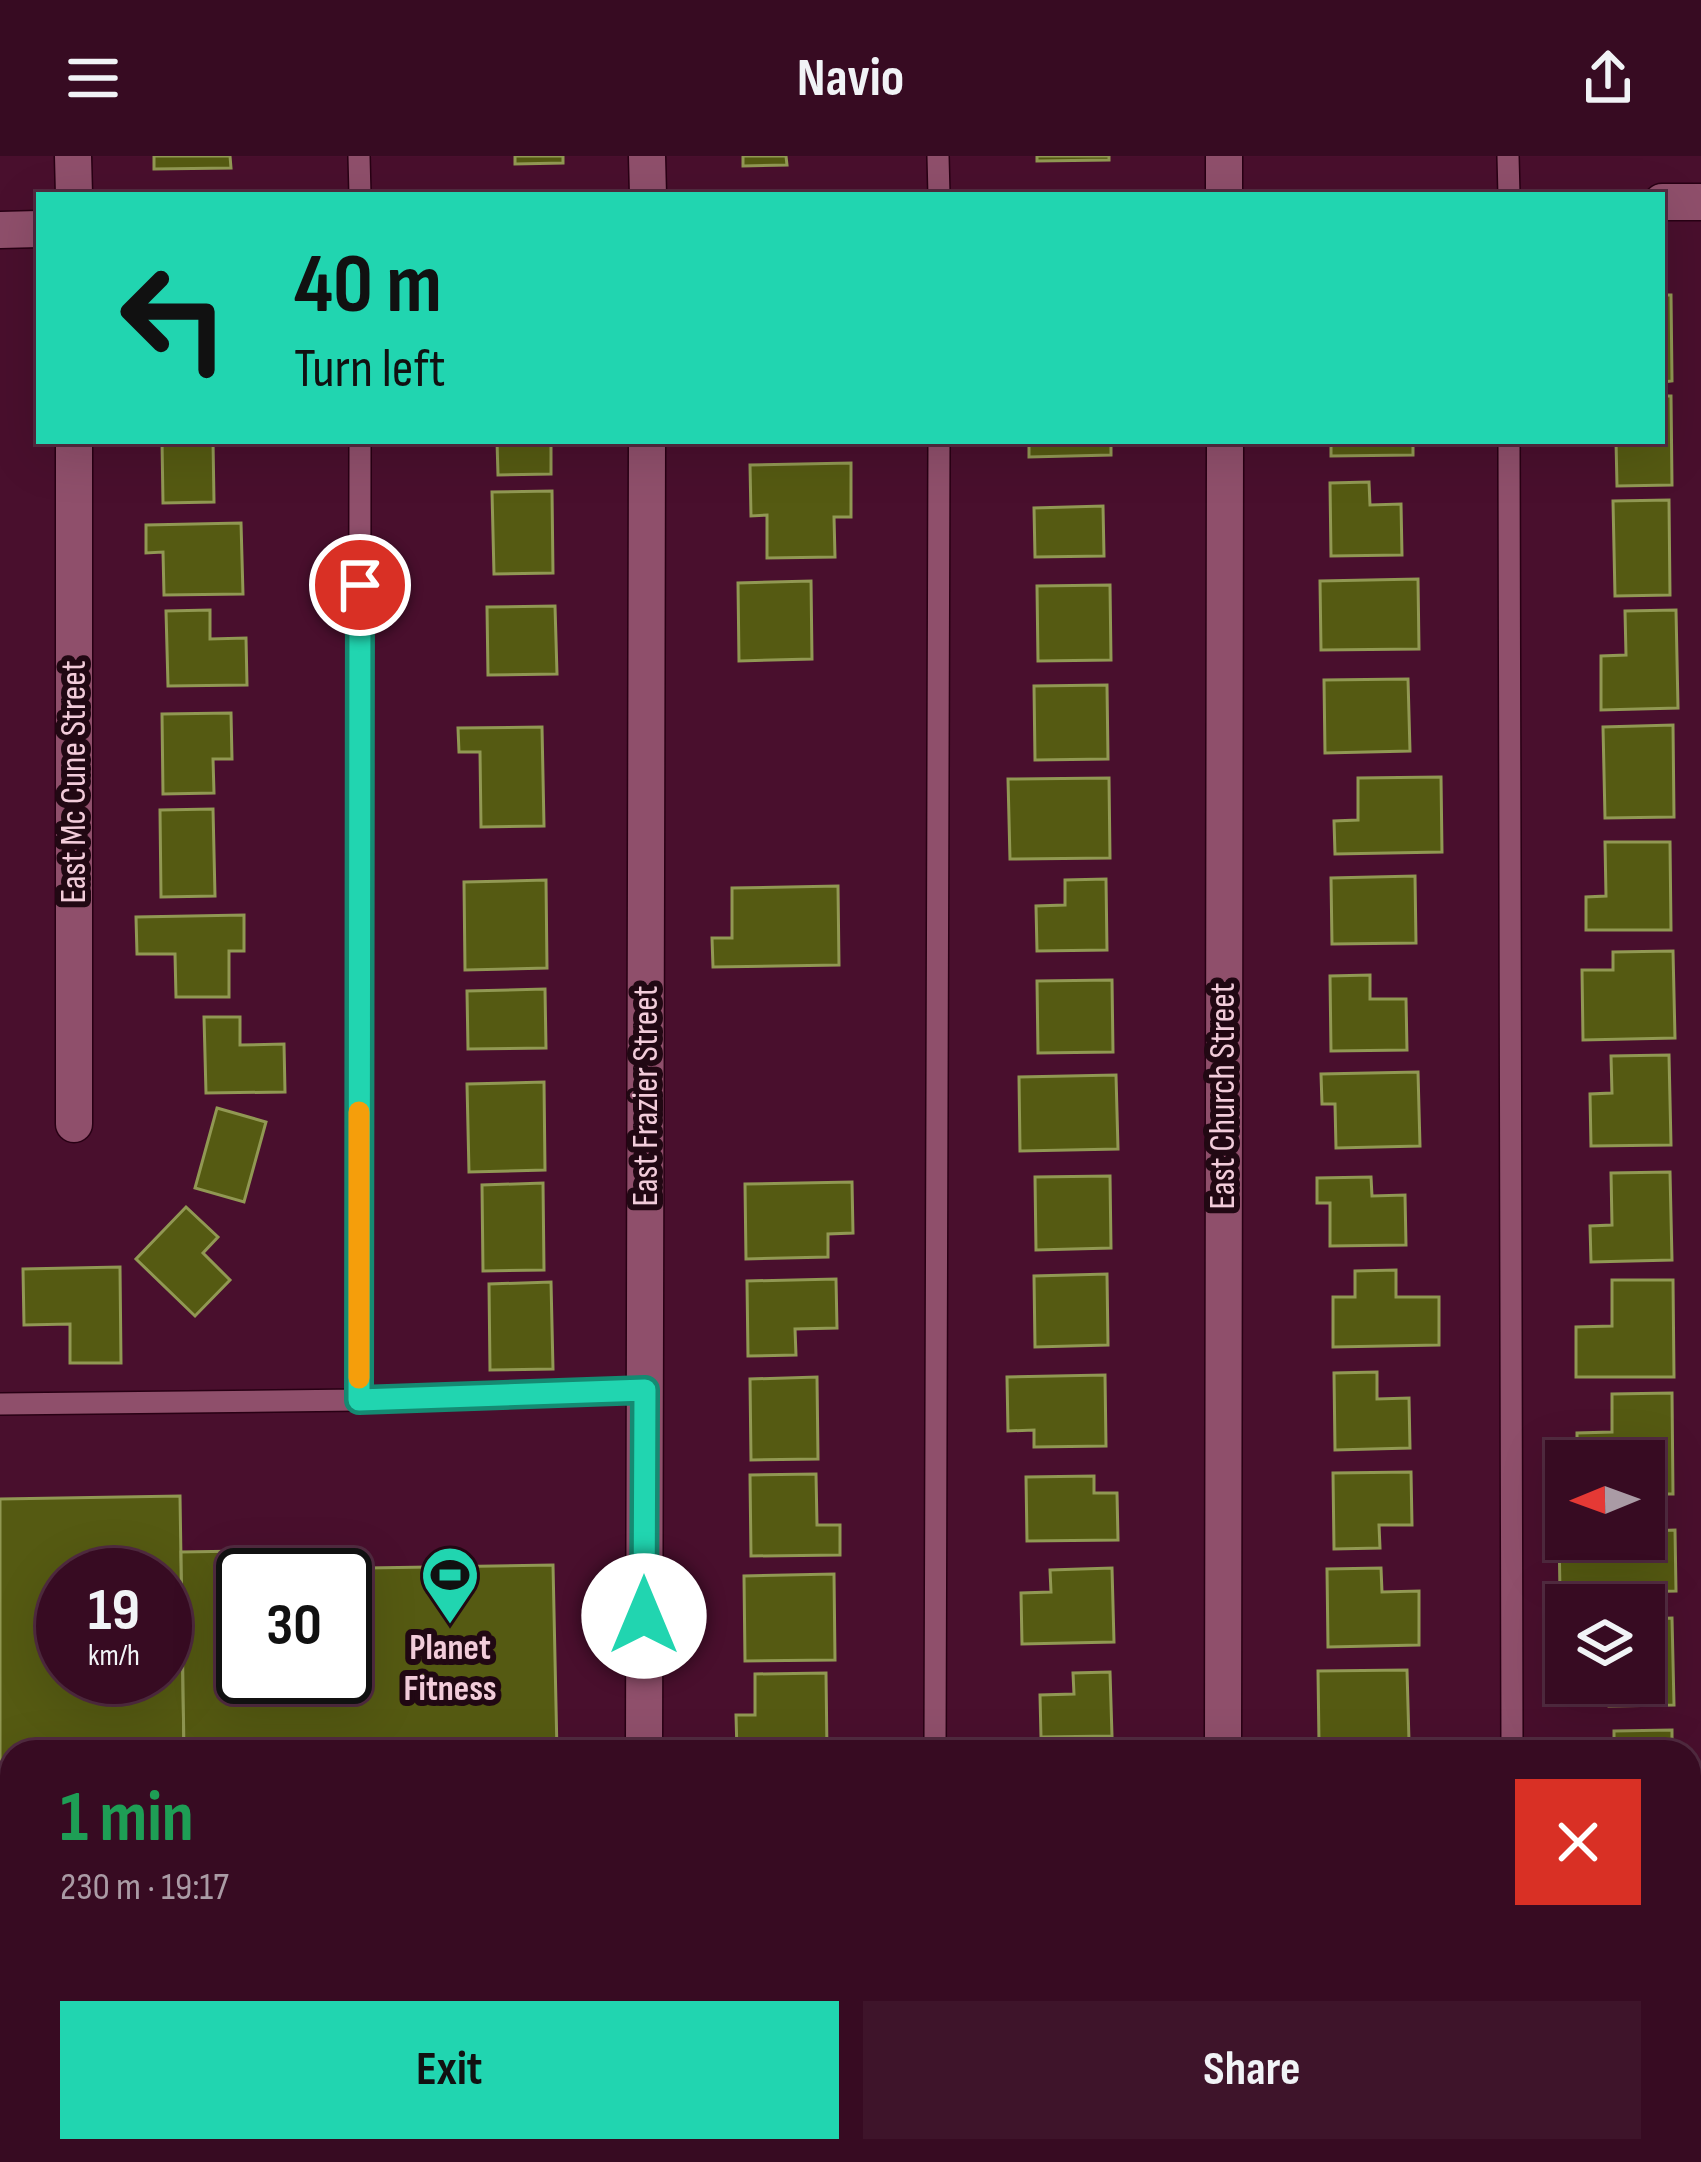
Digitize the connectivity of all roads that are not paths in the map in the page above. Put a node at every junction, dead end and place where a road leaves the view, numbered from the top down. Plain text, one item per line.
1 (73, 156) edge
2 (359, 156) edge
3 (647, 156) edge
4 (938, 156) edge
5 (1223, 156) edge
6 (1508, 156) edge
7 (74, 192) edge
8 (360, 192) edge
9 (648, 192) edge
10 (939, 192) edge
11 (1224, 192) edge
12 (1509, 192) edge
13 (1665, 202) edge
14 (1701, 202) edge
15 (36, 229) edge
16 (0, 230) edge
17 (74, 444) edge
18 (360, 444) edge
19 (647, 444) edge
20 (939, 444) edge
21 (1225, 444) edge
22 (1510, 444) edge
23 (74, 1124) dead end
24 (645, 1390) junction
25 (359, 1400) junction
26 (0, 1404) edge
27 (644, 1740) edge
28 (935, 1740) edge
29 (1223, 1740) edge
30 (1513, 1740) edge

1 - 7 street
2 - 8 lane
3 - 9 street
4 - 10 lane
5 - 11 street
6 - 12 lane
13 - 14 street
15 - 16 street
17 - 23 street, East Mc Cune Street
18 - 25 lane
19 - 24 street, East Frazier Street
20 - 28 lane
21 - 29 street, East Church Street
22 - 30 lane
24 - 25 lane
24 - 27 street, East Frazier Street
25 - 26 lane

